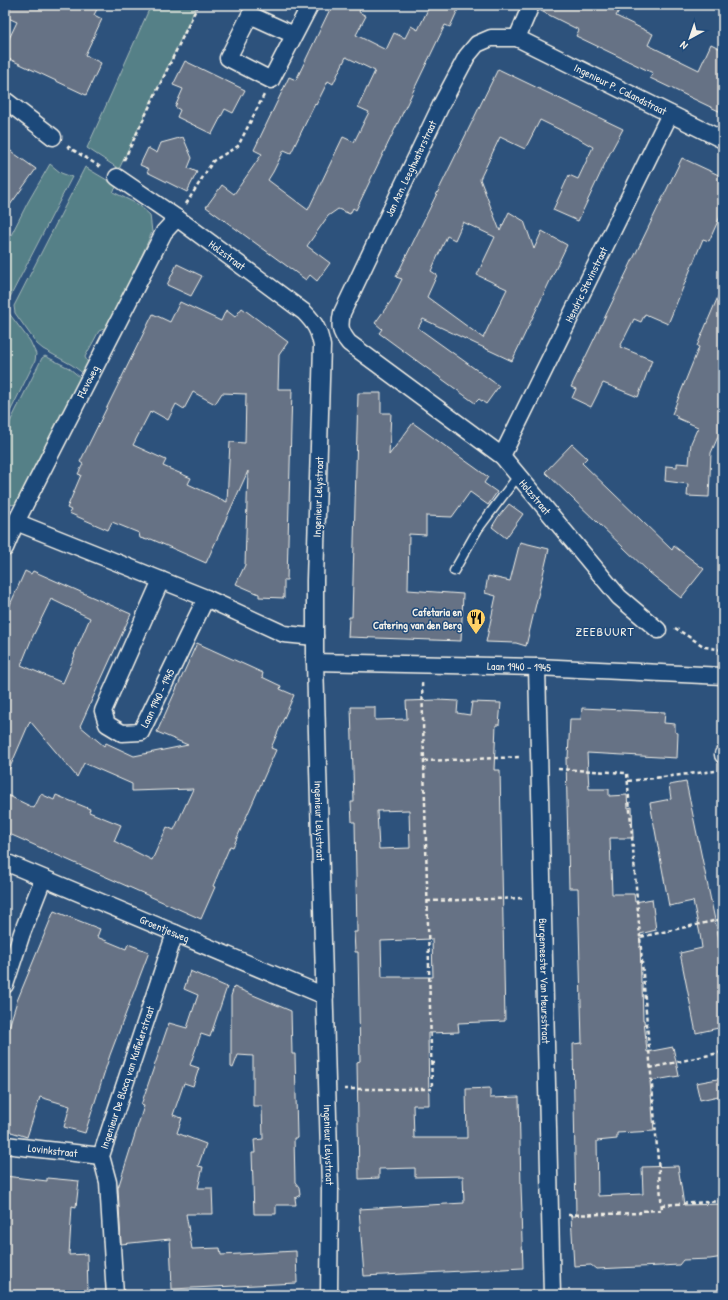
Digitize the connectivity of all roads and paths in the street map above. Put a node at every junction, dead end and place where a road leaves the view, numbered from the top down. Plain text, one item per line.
1 (198, 5) edge
2 (310, 5) edge
3 (531, 5) edge
4 (294, 35) junction
5 (517, 38) junction
6 (271, 80) junction
7 (5, 100) edge
8 (670, 114) junction
9 (54, 137) joint
10 (723, 140) edge
11 (116, 177) junction
12 (177, 218) junction
13 (343, 335) joint
14 (322, 346) joint
15 (502, 456) junction
16 (518, 476) junction
17 (16, 522) junction
18 (5, 548) edge
19 (454, 571) dead end
20 (161, 580) junction
21 (206, 598) junction
22 (658, 630) joint
23 (315, 637) junction
24 (723, 650) edge
25 (315, 662) junction
26 (421, 665) junction
27 (537, 668) junction
28 (723, 676) edge
29 (424, 761) junction
30 (539, 762) junction
31 (715, 771) dead end
32 (628, 781) junction
33 (5, 862) edge
34 (43, 879) junction
35 (542, 898) junction
36 (427, 901) junction
37 (723, 919) edge
38 (175, 933) junction
39 (640, 937) junction
40 (5, 985) edge
41 (324, 996) junction
42 (723, 1052) edge
43 (431, 1063) junction
44 (437, 1063) dead end
45 (650, 1068) junction
46 (327, 1089) junction
47 (5, 1144) edge
48 (101, 1156) junction
49 (723, 1201) edge
50 (662, 1205) junction
51 (550, 1215) junction
52 (115, 1295) edge
53 (329, 1295) edge
54 (552, 1295) edge

1 - 11 path
2 - 4 street
3 - 5 street
4 - 6 street
4 - 6 street
5 - 8 street, Ingenieur P. Calandstraat
5 - 13 street, Jan Azn. Leeghwaterstraat
6 - 12 path
7 - 9 street
8 - 10 street, Ingenieur P. Calandstraat
8 - 15 street, Hendric Stevinstraat
9 - 11 path
11 - 12 street, Holzstraat
12 - 14 street, Holzstraat
12 - 17 street, Flevoweg
13 - 15 street, Holzstraat
14 - 23 street, Ingenieur Lelystraat
15 - 16 street, Holzstraat
16 - 19 lane
16 - 22 street, Holzstraat
17 - 18 street, Flevoweg
17 - 20 street
20 - 21 street
20 - 21 street, Laan 1940 - 1945
21 - 23 street
22 - 24 path
23 - 25 street, Ingenieur Lelystraat
25 - 26 street, Laan 1940 - 1945
25 - 41 street, Ingenieur Lelystraat
26 - 27 street, Laan 1940 - 1945
26 - 29 path
27 - 28 street, Laan 1940 - 1945
27 - 30 street, Burgemeester Van Meursstraat
29 - 30 path
29 - 36 path
30 - 32 path
30 - 35 street, Burgemeester Van Meursstraat
31 - 32 path
32 - 39 path
33 - 34 street, Groentjesweg
34 - 38 street, Groentjesweg
34 - 40 street
35 - 36 path
35 - 51 street, Burgemeester Van Meursstraat
36 - 43 path
37 - 39 path
38 - 41 street, Groentjesweg
38 - 48 street, Ingenieur De Blocq van Kuffelerstraat
39 - 45 path
41 - 46 street, Ingenieur Lelystraat
42 - 45 path
43 - 44 path
43 - 46 path
45 - 50 path
46 - 53 street, Ingenieur Lelystraat
47 - 48 street, Lovinkstraat
48 - 52 street, Ingenieur De Blocq van Kuffelerstraat
49 - 50 path
50 - 51 path
51 - 54 street, Burgemeester Van Meursstraat

